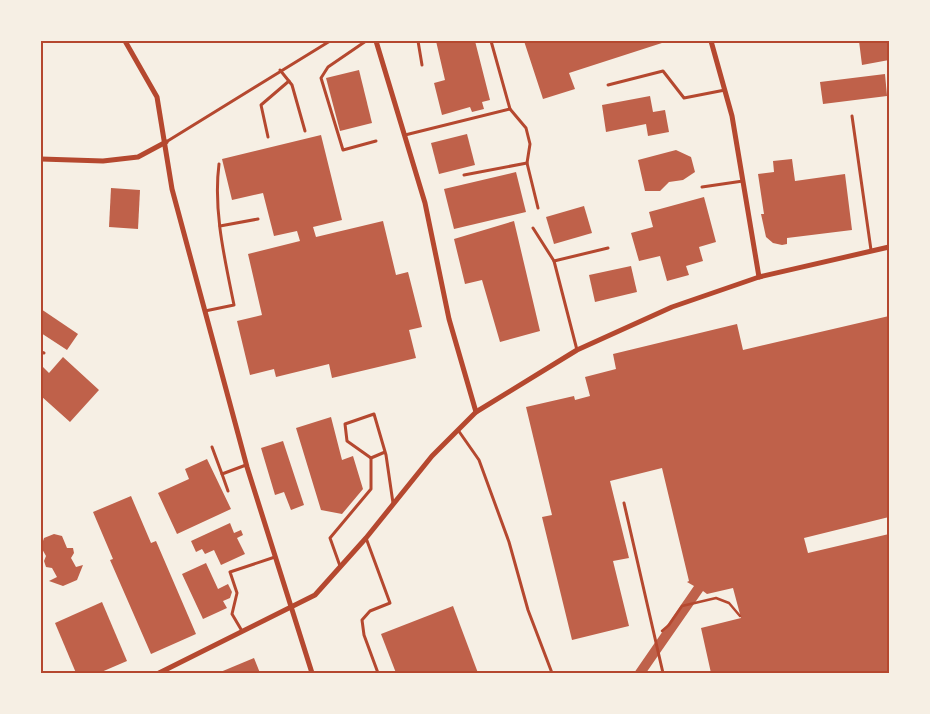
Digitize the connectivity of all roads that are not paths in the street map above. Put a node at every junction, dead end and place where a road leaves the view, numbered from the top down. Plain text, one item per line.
1 (124, 41) edge
2 (330, 41) edge
3 (366, 41) edge
4 (376, 41) edge
5 (418, 41) edge
6 (491, 41) edge
7 (711, 41) edge
8 (422, 65) dead end
9 (280, 70) junction
10 (289, 82) junction
11 (608, 85) dead end
12 (724, 90) junction
13 (510, 110) junction
14 (852, 116) dead end
15 (304, 131) dead end
16 (405, 134) junction
17 (268, 137) dead end
18 (376, 141) dead end
19 (166, 142) junction
20 (41, 159) edge
21 (527, 163) junction
22 (219, 164) dead end
23 (464, 175) dead end
24 (743, 181) junction
25 (702, 188) dead end
26 (538, 208) dead end
27 (258, 219) dead end
28 (220, 226) junction
29 (533, 228) dead end
30 (889, 247) edge
31 (608, 248) dead end
32 (871, 250) junction
33 (554, 261) junction
34 (759, 277) junction
35 (205, 310) junction
36 (577, 350) junction
37 (476, 412) junction
38 (458, 429) junction
39 (212, 447) dead end
40 (385, 452) junction
41 (371, 458) junction
42 (247, 465) junction
43 (222, 474) junction
44 (228, 491) dead end
45 (393, 503) junction
46 (624, 503) dead end
47 (366, 538) junction
48 (276, 557) junction
49 (341, 568) junction
50 (291, 607) junction
51 (242, 631) junction
52 (158, 673) edge
53 (312, 673) edge
54 (378, 673) edge
55 (552, 673) edge
56 (663, 673) edge

1 - 19 street
2 - 9 lane
3 - 18 lane
4 - 16 street
5 - 8 lane
6 - 13 lane
7 - 12 street
9 - 10 lane
9 - 19 lane
10 - 15 lane
10 - 17 lane
11 - 12 lane
12 - 24 street
13 - 16 lane
13 - 21 lane
14 - 32 lane
16 - 37 street
19 - 20 street
19 - 35 street
21 - 23 lane
21 - 26 lane
22 - 28 lane
24 - 25 lane
24 - 34 street
27 - 28 lane
28 - 35 lane
29 - 33 lane
30 - 32 street
31 - 33 lane
32 - 34 street
33 - 36 lane
34 - 36 street
35 - 42 street
36 - 37 street
37 - 38 street
38 - 45 street
38 - 55 lane
39 - 43 lane
40 - 41 lane
40 - 41 lane
40 - 45 lane
41 - 49 lane
42 - 43 lane
42 - 48 street
43 - 44 lane
45 - 47 street
46 - 56 lane
47 - 49 street
47 - 54 lane
48 - 50 street
48 - 51 lane
49 - 50 street
50 - 51 street
50 - 53 street
51 - 52 street

